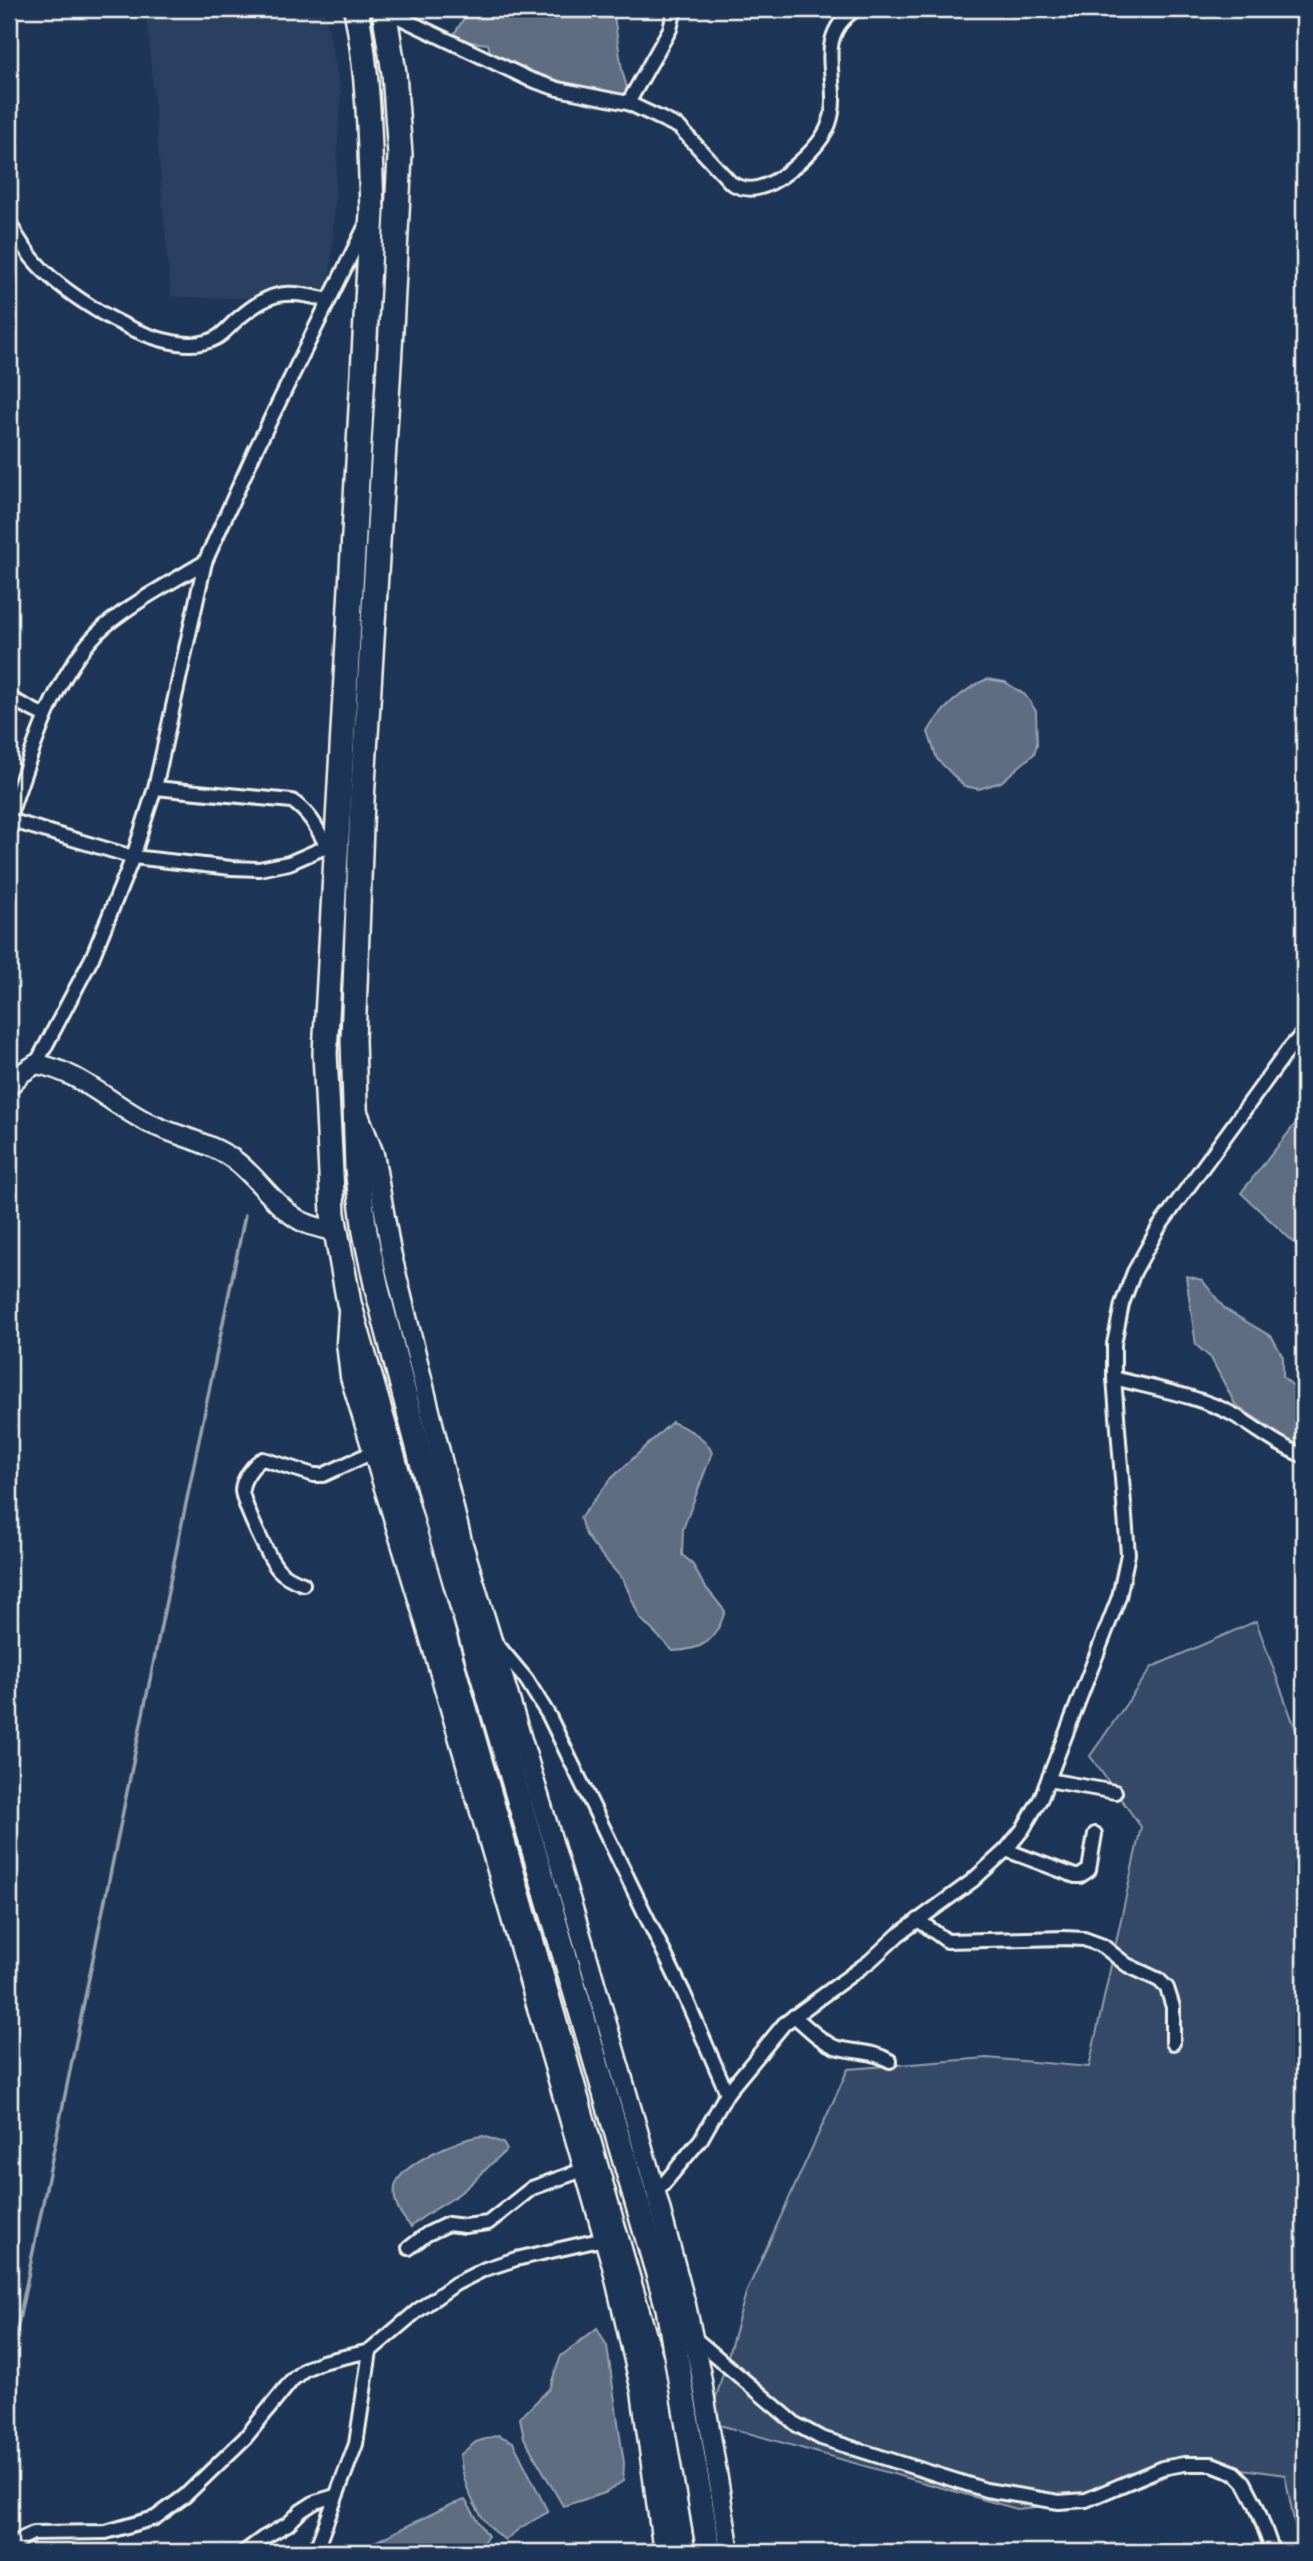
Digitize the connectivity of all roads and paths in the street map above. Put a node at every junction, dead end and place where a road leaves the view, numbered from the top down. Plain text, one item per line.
1 (356, 9) edge
2 (384, 9) edge
3 (675, 9) edge
4 (856, 9) edge
5 (628, 103) junction
6 (373, 212) junction
7 (9, 222) edge
8 (329, 300) junction
9 (205, 562) junction
10 (9, 698) edge
11 (45, 716) junction
12 (155, 788) junction
13 (9, 819) edge
14 (332, 844) junction
15 (133, 857) junction
16 (1304, 1032) edge
17 (36, 1064) junction
18 (9, 1086) edge
19 (355, 1105) junction
20 (336, 1232) junction
21 (349, 1303) junction
22 (1114, 1378) junction
23 (373, 1452) junction
24 (1304, 1456) edge
25 (303, 1584) dead end
26 (492, 1639) junction
27 (1048, 1780) junction
28 (1115, 1792) dead end
29 (1095, 1833) dead end
30 (1006, 1850) junction
31 (918, 1920) junction
32 (794, 2016) junction
33 (1173, 2043) dead end
34 (890, 2061) dead end
35 (727, 2093) junction
36 (583, 2170) junction
37 (656, 2193) junction
38 (604, 2239) junction
39 (409, 2248) dead end
40 (692, 2336) junction
41 (370, 2351) junction
42 (335, 2496) junction
43 (9, 2551) edge
44 (244, 2552) edge
45 (315, 2552) edge
46 (663, 2552) edge
47 (682, 2552) edge
48 (709, 2552) edge
49 (730, 2552) edge
50 (1273, 2552) edge

1 - 6 highway
2 - 5 street
2 - 19 highway
3 - 5 street
4 - 5 street
6 - 8 street
6 - 14 highway
7 - 8 street
8 - 9 street
9 - 11 street
9 - 12 street
10 - 11 street
11 - 13 street
12 - 14 street
12 - 15 street
13 - 15 street
14 - 15 street
14 - 20 highway
15 - 17 street
16 - 22 street
17 - 18 street
17 - 20 street
19 - 26 street
19 - 48 highway
20 - 21 highway
21 - 23 street
21 - 47 highway
22 - 24 street
22 - 27 street
23 - 25 street
23 - 36 street
26 - 35 street
26 - 37 street
27 - 28 street
27 - 30 street
29 - 30 street
30 - 31 street
31 - 32 street
31 - 33 street
32 - 34 street
32 - 35 street
35 - 37 street
36 - 38 street
36 - 39 street
37 - 40 street
38 - 41 street
38 - 46 street
40 - 49 street
40 - 50 street
41 - 42 street
41 - 43 street
42 - 44 street
42 - 45 street

